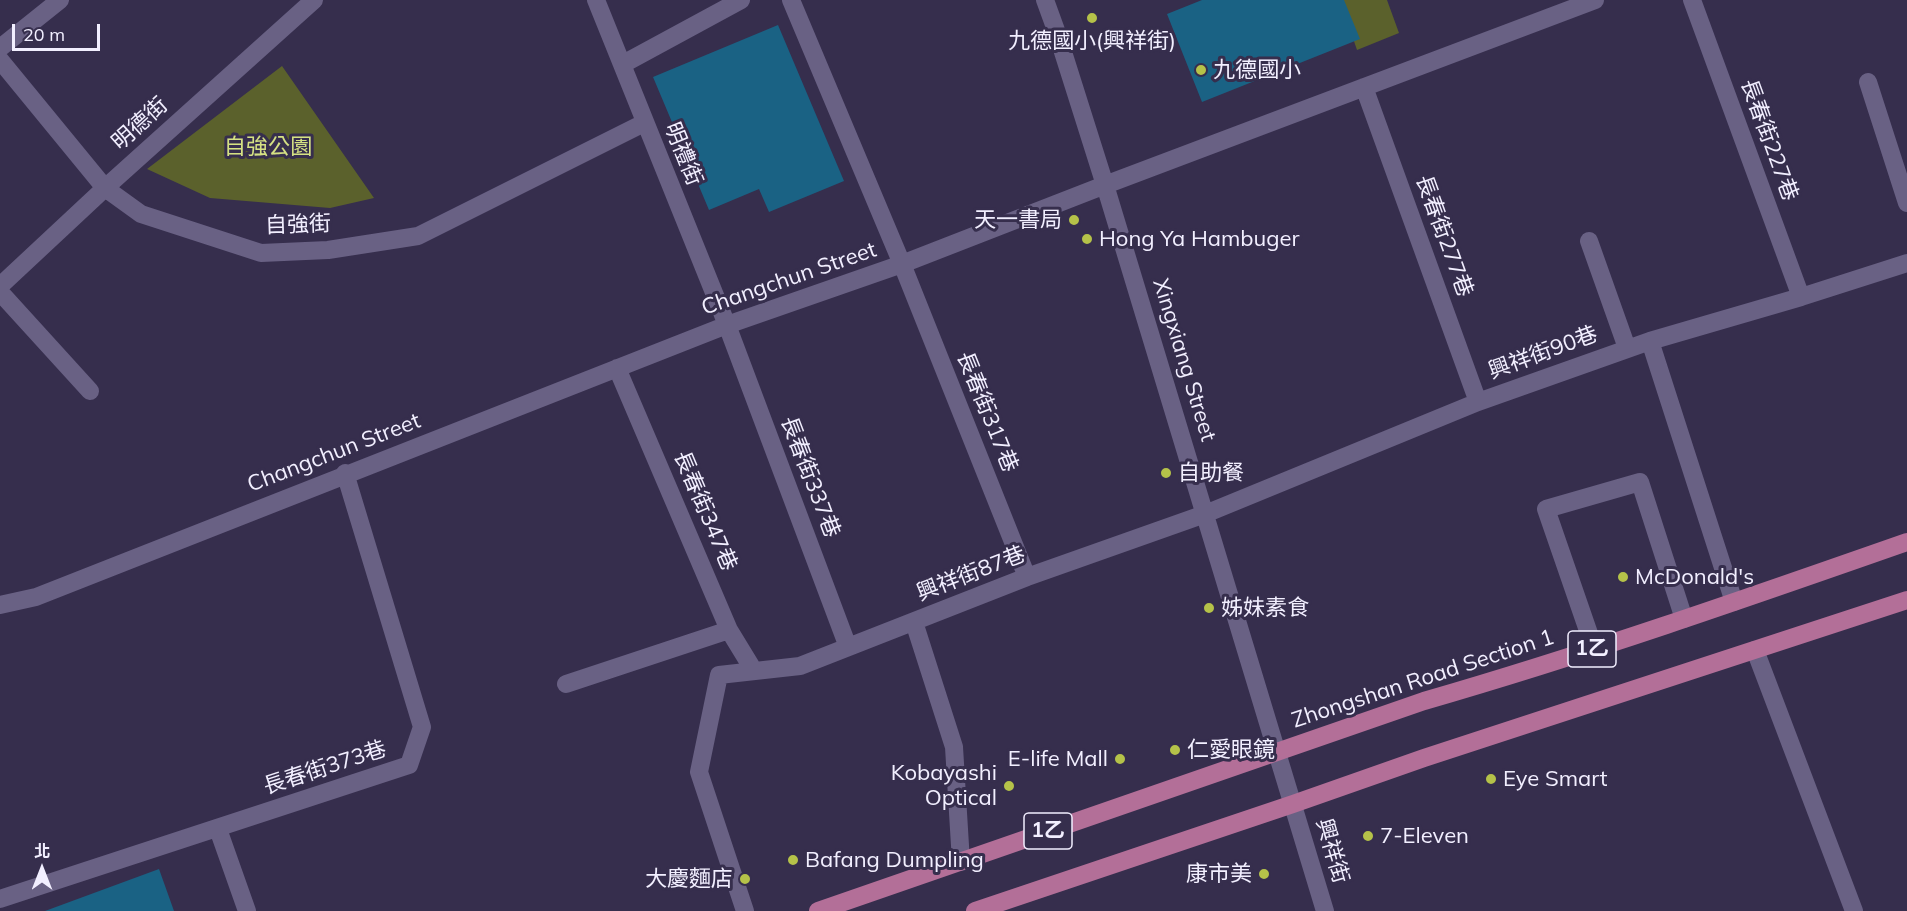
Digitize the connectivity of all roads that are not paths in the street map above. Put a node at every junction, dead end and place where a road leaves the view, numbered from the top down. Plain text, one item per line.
1 (60, 0) edge
2 (314, 0) edge
3 (596, 0) edge
4 (741, 0) edge
5 (791, 0) edge
6 (1045, 0) edge
7 (1595, 0) edge
8 (1692, 0) edge
9 (0, 48) edge
10 (0, 60) edge
11 (623, 64) junction
12 (1868, 82) dead end
13 (1364, 87) junction
14 (644, 123) junction
15 (1106, 185) junction
16 (105, 188) junction
17 (1907, 203) edge
18 (1589, 241) dead end
19 (1907, 263) edge
20 (902, 264) junction
21 (0, 286) edge
22 (0, 292) edge
23 (1801, 297) junction
24 (727, 325) junction
25 (1650, 340) junction
26 (1627, 348) junction
27 (617, 368) junction
28 (90, 391) dead end
29 (1478, 402) junction
30 (345, 474) junction
31 (1205, 514) junction
32 (1907, 542) edge
33 (1027, 577) junction
34 (1907, 600) edge
35 (1734, 602) junction
36 (0, 605) edge
37 (1684, 619) junction
38 (914, 622) junction
39 (729, 630) junction
40 (848, 646) junction
41 (1594, 648) junction
42 (1755, 650) junction
43 (754, 671) junction
44 (566, 684) dead end
45 (1277, 752) junction
46 (1293, 804) junction
47 (218, 829) junction
48 (960, 862) junction
49 (0, 899) edge
50 (979, 910) edge
51 (247, 911) edge
52 (745, 911) edge
53 (818, 911) edge
54 (1324, 911) edge
55 (1854, 911) edge

1 - 9 street
2 - 16 street, 明德街
3 - 11 street, 明禮街
4 - 11 street
5 - 20 street, 長春街317巷
6 - 15 street, Xingxiang Street
7 - 13 street, Changchun Street
8 - 23 street, 長春街227巷
10 - 16 street, 自強街
11 - 14 street, 明禮街
12 - 17 street
13 - 15 street, Changchun Street
13 - 29 street, 長春街277巷
14 - 16 street, 自強街
14 - 24 street, 明禮街
15 - 20 street, Changchun Street
15 - 31 street, Xingxiang Street
16 - 21 street, 明德街
18 - 26 street
19 - 23 street, 興祥街90巷
20 - 24 street, Changchun Street
20 - 33 street, 長春街317巷
22 - 28 street
23 - 25 street, 興祥街90巷
24 - 27 street, Changchun Street
24 - 40 street, 長春街337巷
25 - 26 street, 興祥街90巷
25 - 35 street
26 - 29 street, 興祥街90巷
27 - 30 street, Changchun Street
27 - 39 street, 長春街347巷
29 - 31 street, 興祥街90巷
30 - 36 street, Changchun Street
30 - 47 street, 長春街373巷
31 - 33 street, 興祥街87巷
31 - 45 street, Xingxiang Street
32 - 35 main road, Zhongshan Road Section 1 / 1乙
33 - 38 street, 興祥街87巷
34 - 42 main road, 1乙
35 - 37 main road, Zhongshan Road Section 1 / 1乙
37 - 41 main road, Zhongshan Road Section 1 / 1乙
37 - 41 street
38 - 40 street, 興祥街87巷
38 - 48 street
39 - 43 street, 長春街347巷
39 - 44 street
40 - 43 street, 興祥街87巷
41 - 45 main road, Zhongshan Road Section 1 / 1乙
42 - 46 main road, 1乙
42 - 55 street
43 - 52 street, 興祥街87巷
45 - 46 street, Xingxiang Street
45 - 48 main road, Zhongshan Road Section 1 / 1乙
46 - 50 main road, 1乙
46 - 54 street, 興祥街
47 - 49 street, 長春街373巷
47 - 51 street
48 - 53 main road, Zhongshan Road Section 1 / 1乙

